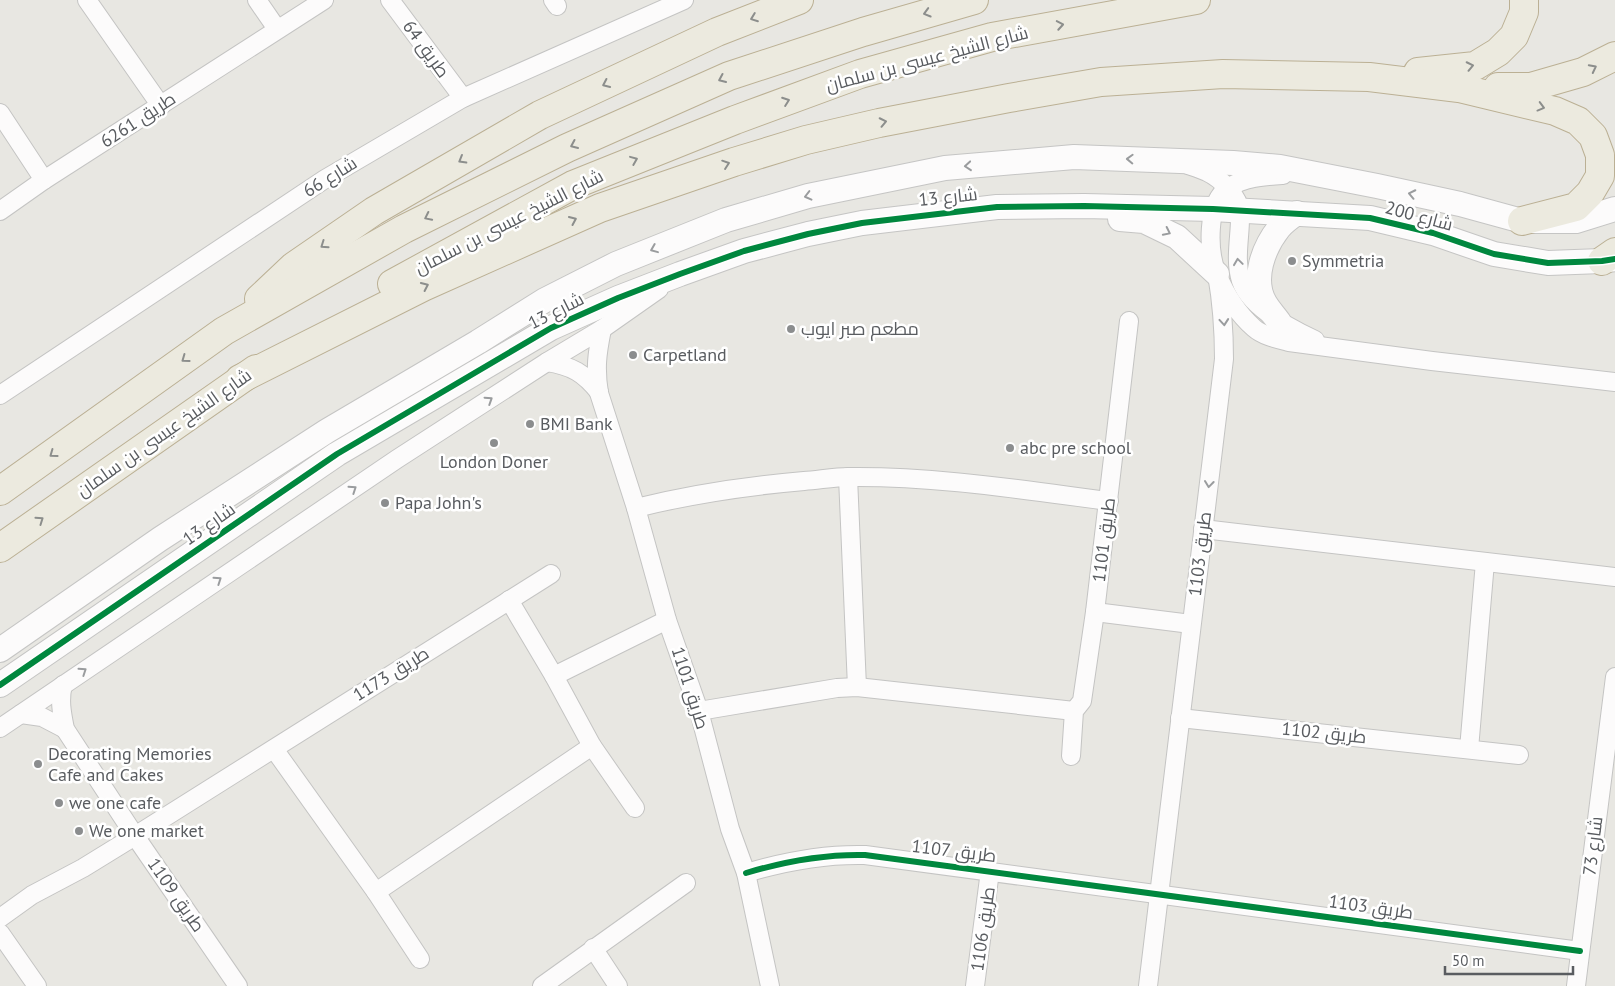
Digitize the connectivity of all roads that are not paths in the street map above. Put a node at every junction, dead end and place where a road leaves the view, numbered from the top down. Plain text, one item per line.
1 (87, 0) edge
2 (257, 0) edge
3 (324, 0) edge
4 (390, 0) edge
5 (684, 0) edge
6 (799, 0) edge
7 (974, 0) edge
8 (1196, 0) edge
9 (1524, 0) edge
10 (277, 29) junction
11 (1615, 56) edge
12 (1369, 77) junction
13 (1459, 88) junction
14 (463, 98) junction
15 (161, 106) junction
16 (0, 113) edge
17 (1178, 161) junction
18 (1324, 176) junction
19 (44, 180) junction
20 (1227, 188) junction
21 (1213, 209) junction
22 (1615, 209) edge
23 (1240, 210) junction
24 (0, 211) edge
25 (1297, 213) junction
26 (915, 216) junction
27 (1522, 221) junction
28 (1611, 257) edge
29 (680, 274) junction
30 (1217, 274) junction
31 (1129, 321) dead end
32 (1279, 322) junction
33 (602, 329) junction
34 (224, 331) junction
35 (1333, 348) junction
36 (547, 362) junction
37 (240, 379) junction
38 (1615, 382) edge
39 (1, 392) edge
40 (600, 393) junction
41 (848, 477) junction
42 (0, 491) edge
43 (1109, 501) junction
44 (636, 508) junction
45 (1203, 529) junction
46 (0, 548) edge
47 (1485, 562) junction
48 (551, 574) dead end
49 (1615, 577) edge
50 (509, 600) junction
51 (1095, 612) junction
52 (667, 620) junction
53 (1191, 624) junction
54 (0, 650) edge
55 (554, 676) junction
56 (1615, 677) edge
57 (63, 685) junction
58 (0, 686) edge
59 (857, 687) junction
60 (1074, 710) junction
61 (699, 711) junction
62 (21, 714) junction
63 (1180, 718) junction
64 (0, 728) edge
65 (65, 729) junction
66 (592, 746) junction
67 (274, 749) junction
68 (1469, 749) junction
69 (1519, 755) dead end
70 (1072, 756) dead end
71 (635, 808) dead end
72 (135, 836) junction
73 (990, 871) junction
74 (746, 873) junction
75 (686, 883) dead end
76 (376, 892) junction
77 (1159, 894) junction
78 (0, 918) edge
79 (0, 933) edge
80 (593, 948) junction
81 (1580, 951) junction
82 (420, 959) dead end
83 (37, 986) edge
84 (238, 986) edge
85 (542, 986) edge
86 (618, 986) edge
87 (770, 986) edge
88 (975, 986) edge
89 (1148, 986) edge
90 (1576, 986) edge

1 - 15 street
2 - 10 street
3 - 10 street, طريق 6261
4 - 14 street, طريق 64
5 - 14 street, شارع 66
6 -> 34 highway
7 -> 34 highway
37 -> 8 highway, شارع الشيخ عيسى بن سلمان
12 -> 9 highway
10 - 15 street, طريق 6261
13 -> 11 highway
12 - 13 highway
37 -> 12 highway
13 -> 27 highway
14 - 39 street, شارع 66
15 - 19 street, طريق 6261
16 - 19 street
17 - 18 street, شارع 13
17 - 20 street
17 -> 54 street, شارع 13
18 - 20 street, شارع 200
27 -> 18 street, شارع 200
19 - 24 street, طريق 6261
20 - 21 street
20 - 23 street
21 - 23 street, شارع 200
21 - 26 street, شارع 13
21 - 30 street
22 - 27 street, شارع 200
23 - 25 street, شارع 200
32 -> 23 street
25 - 28 street, شارع 200
25 - 32 street
26 - 29 street, شارع 13
26 -> 30 street
29 - 33 street
29 - 58 street, شارع 13
30 - 35 street
30 -> 45 street, طريق 1103
31 - 43 street, طريق 1101
32 - 35 street
33 - 36 street
33 - 40 street, طريق 1101
34 -> 42 highway
35 - 38 street
36 - 40 street, طريق 1101
57 -> 36 street
46 -> 37 highway, شارع الشيخ عيسى بن سلمان
40 - 44 street, طريق 1101
41 - 43 street
41 - 44 street
41 - 59 street
43 - 51 street, طريق 1101
44 - 52 street, طريق 1101
45 - 47 street
45 - 53 street, طريق 1103
47 - 49 street
47 - 68 street
48 - 50 street, طريق 1173
50 - 55 street
50 - 67 street, طريق 1173
51 - 53 street
51 - 60 street, طريق 1101
52 - 55 street
52 - 61 street, طريق 1101
53 - 63 street, طريق 1103
55 - 66 street
56 - 81 street, شارع 73
57 - 62 street
57 - 65 street, طريق 1109
59 - 60 street
59 - 61 street
60 - 70 street, طريق 1101
61 - 74 street, طريق 1101
62 - 64 street
62 - 65 street, طريق 1109
63 - 68 street, طريق 1102
63 - 77 street, طريق 1103
65 - 72 street, طريق 1109
66 - 71 street
66 - 76 street
67 - 72 street, طريق 1173
67 - 76 street
68 - 69 street, طريق 1102
72 - 78 street, طريق 1173
72 - 84 street, طريق 1109
73 - 74 street, طريق 1107
73 - 77 street, طريق 1107
73 - 88 street, طريق 1106
74 - 87 street, طريق 1101
75 - 80 street
76 - 82 street
77 - 81 street, طريق 1103
77 - 89 street, طريق 1103
79 - 83 street
80 - 85 street
80 - 86 street
81 - 90 street, شارع 73

